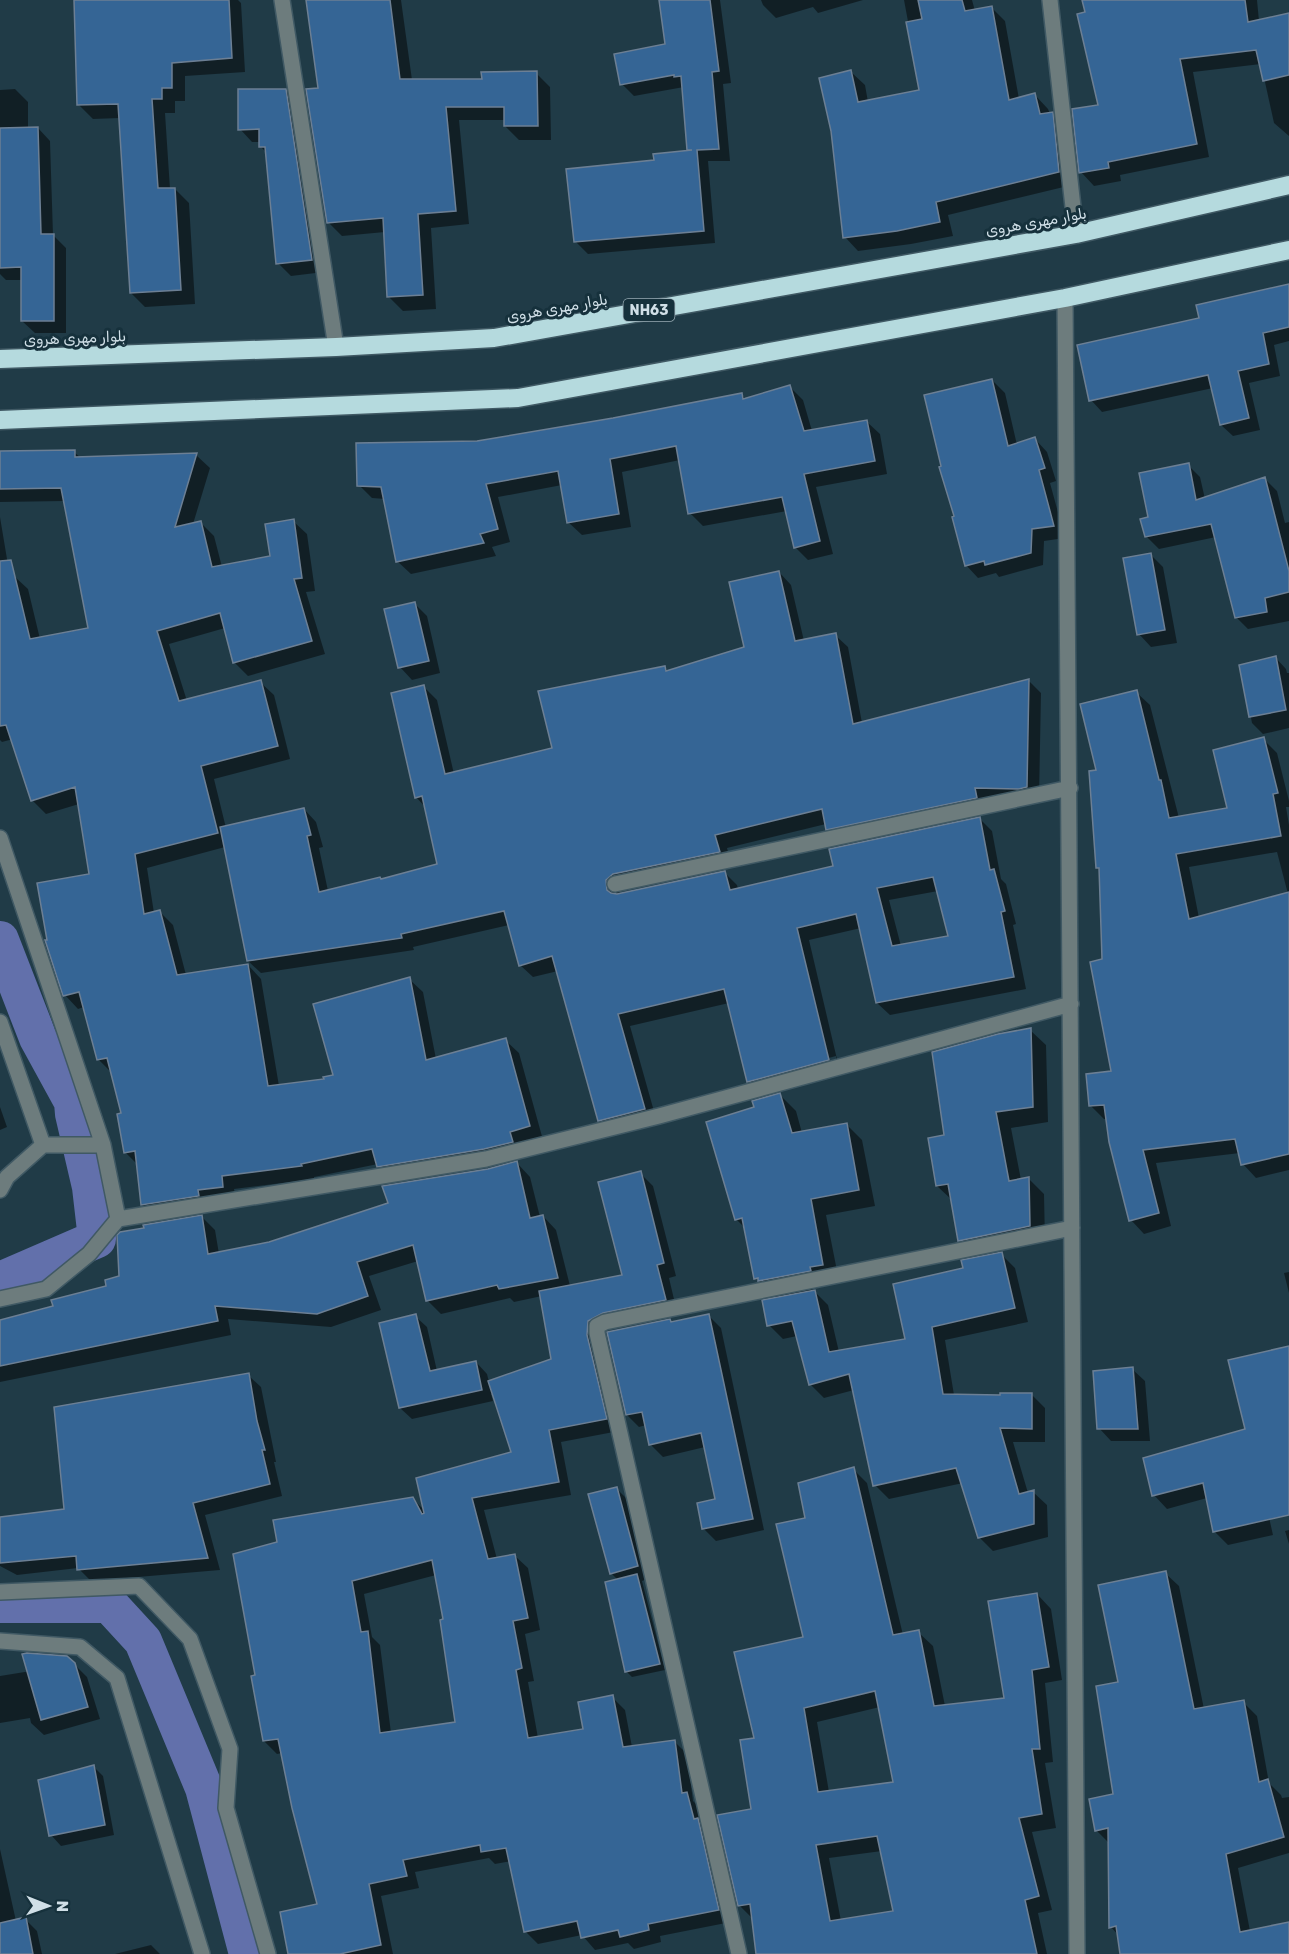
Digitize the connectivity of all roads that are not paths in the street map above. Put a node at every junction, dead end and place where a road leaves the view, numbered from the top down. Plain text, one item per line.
1 (282, 0) edge
2 (1050, 0) edge
3 (1289, 185) edge
4 (1076, 234) junction
5 (1289, 250) edge
6 (1065, 298) junction
7 (336, 347) junction
8 (0, 359) edge
9 (0, 420) edge
10 (1070, 788) junction
11 (0, 838) edge
12 (615, 884) dead end
13 (1071, 1004) junction
14 (0, 1022) edge
15 (43, 1145) junction
16 (103, 1145) junction
17 (2, 1182) edge
18 (118, 1219) junction
19 (1072, 1228) junction
20 (0, 1299) edge
21 (0, 1592) edge
22 (0, 1641) edge
23 (202, 1954) edge
24 (268, 1954) edge
25 (739, 1954) edge
26 (1077, 1954) edge

1 - 7 street
2 - 4 street
3 - 4 highway, بلوار مهری هروی / NH63
4 - 7 highway, بلوار مهری هروی / NH63
5 - 6 highway
6 - 9 highway
6 - 10 street
7 - 8 highway, بلوار مهری هروی / NH63
10 - 12 street
10 - 13 street
11 - 16 street
13 - 18 street
13 - 19 street
14 - 15 street
15 - 16 street
15 - 17 street
16 - 18 street
18 - 20 street
19 - 25 street
19 - 26 street
21 - 24 street
22 - 23 street

